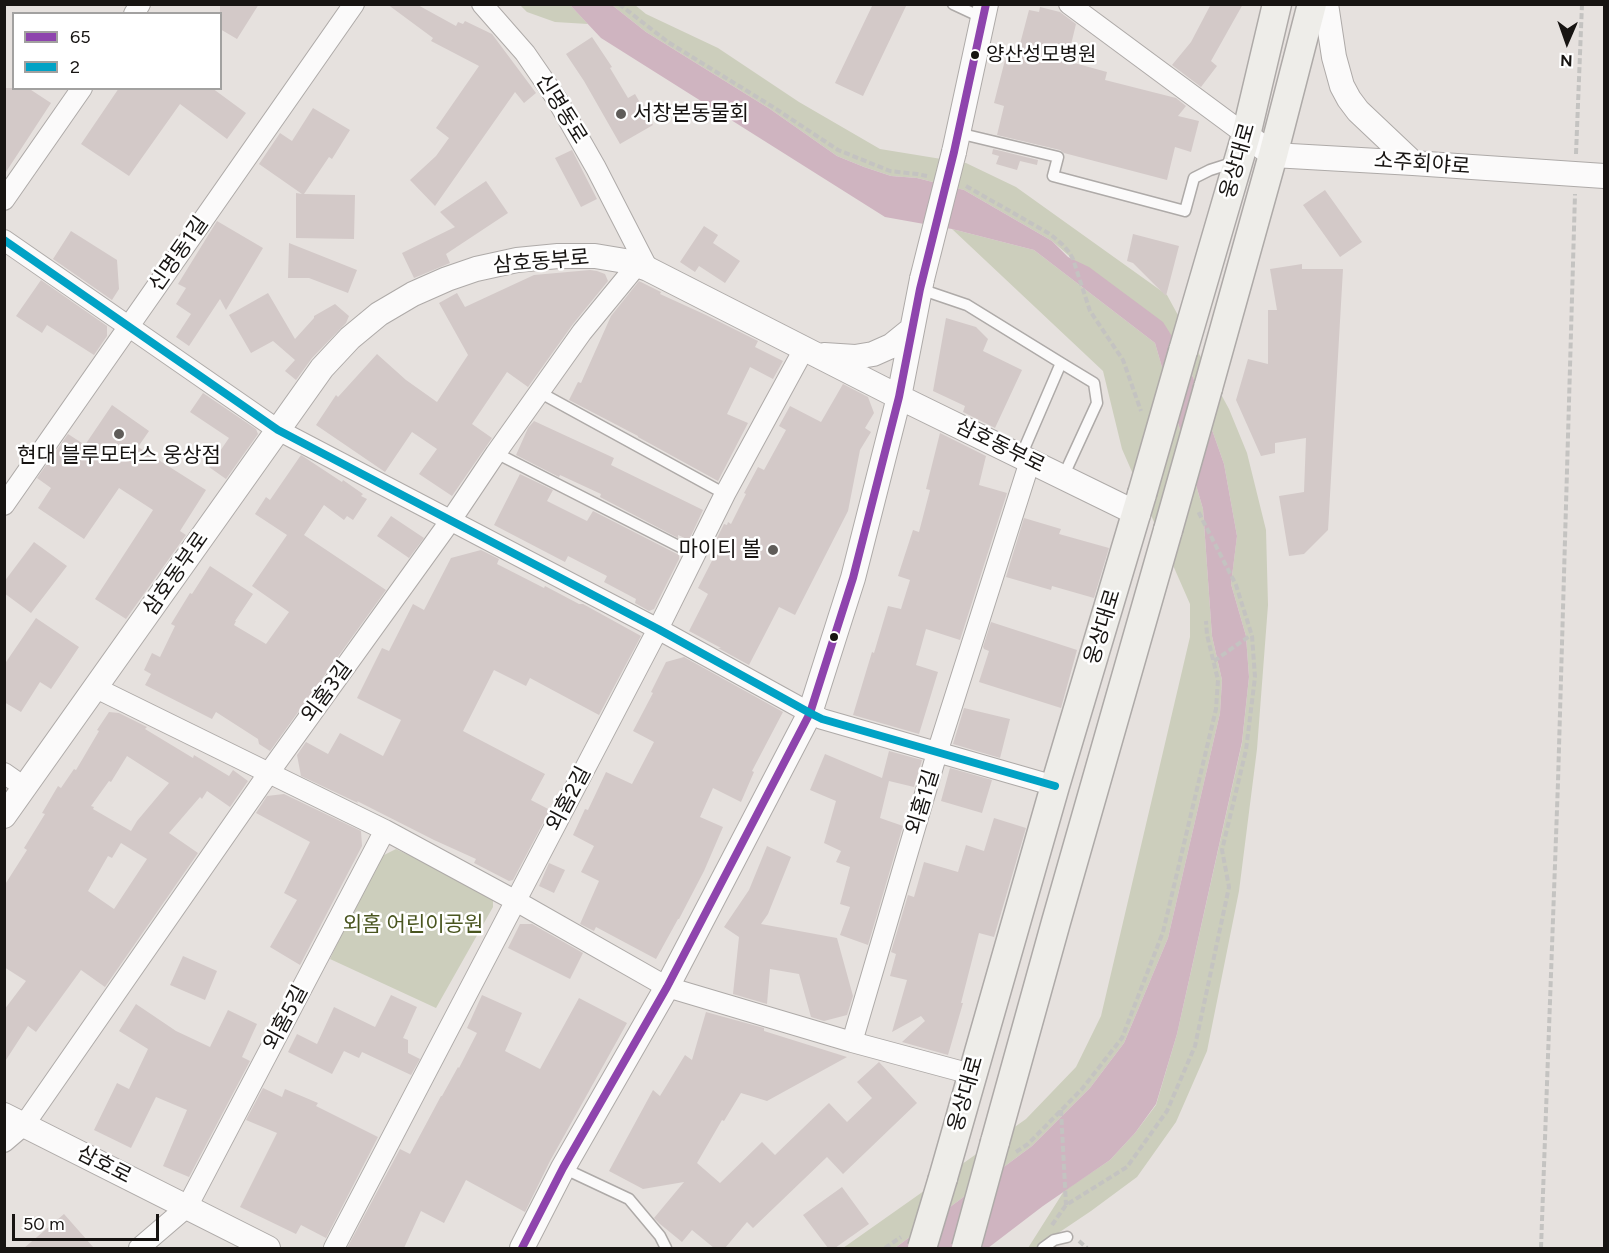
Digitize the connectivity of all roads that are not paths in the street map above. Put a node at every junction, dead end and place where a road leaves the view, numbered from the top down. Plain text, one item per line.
1 (354, 4) edge
2 (482, 4) edge
3 (953, 4) edge
4 (1069, 4) edge
5 (1277, 4) edge
6 (1312, 4) edge
7 (1326, 4) edge
8 (984, 11) edge
9 (81, 90) edge
10 (956, 143) junction
11 (1242, 148) junction
12 (1273, 155) junction
13 (1413, 163) junction
14 (1605, 176) edge
15 (4, 200) edge
16 (626, 225) junction
17 (4, 240) edge
18 (607, 258) junction
19 (643, 267) junction
20 (921, 284) junction
21 (128, 326) junction
22 (912, 329) junction
23 (809, 352) junction
24 (1061, 363) junction
25 (539, 392) junction
26 (899, 397) junction
27 (278, 430) junction
28 (496, 453) junction
29 (1025, 458) junction
30 (1063, 477) junction
31 (725, 494) junction
32 (1140, 504) junction
33 (4, 505) edge
34 (451, 520) junction
35 (694, 554) junction
36 (658, 629) junction
37 (96, 688) junction
38 (810, 713) junction
39 (937, 753) junction
40 (4, 773) edge
41 (268, 774) junction
42 (1055, 786) junction
43 (24, 787) junction
44 (4, 816) edge
45 (385, 830) junction
46 (516, 901) junction
47 (667, 987) junction
48 (852, 1042) junction
49 (971, 1074) junction
50 (14, 1120) edge
51 (4, 1142) edge
52 (563, 1168) junction
53 (187, 1207) junction
54 (1067, 1237) dead end
55 (913, 1241) edge
56 (139, 1248) edge
57 (268, 1248) edge
58 (334, 1248) edge
59 (522, 1248) edge
60 (666, 1248) edge
61 (966, 1248) edge
62 (1043, 1248) edge

1 - 21 street, 신명동1길
2 - 16 street, 신명동로
3 - 8 lane
4 - 11 street
5 - 11 main road, 웅상대로
6 - 12 main road, 웅상대로
7 - 13 street
8 - 10 street
9 - 15 street
10 - 11 lane
10 - 20 street, bridge
11 - 12 street
11 - 32 main road, 웅상대로, bridge
12 - 13 street, 소주회야로
12 - 61 main road, 웅상대로, bridge
13 - 14 street, 소주회야로
16 - 18 street
16 - 19 street, 신명동로
17 - 21 street
18 - 19 street, 삼호동부로
18 - 27 street, 삼호동부로
19 - 23 street, 삼호동부로
19 - 25 street, 외홈3길
20 - 22 street
20 - 24 lane
21 - 27 street
21 - 33 street, 신명동1길
22 - 23 street
22 - 26 street
23 - 26 street, 삼호동부로
23 - 31 street, 외홈2길
24 - 29 lane
24 - 30 lane
25 - 28 street, 외홈3길
25 - 31 lane
26 - 29 street, 삼호동부로
26 - 38 street
27 - 34 street
27 - 37 street, 삼호동부로
28 - 34 street, 외홈3길
28 - 35 lane
29 - 30 street, 삼호동부로
29 - 39 street, 외홈1길
30 - 32 street, 삼호동부로
31 - 35 street, 외홈2길
32 - 42 main road, 웅상대로
34 - 36 street
34 - 41 street, 외홈3길
35 - 36 street, 외홈2길
36 - 38 street
36 - 46 street, 외홈2길
37 - 41 street
37 - 43 street, 삼호동부로
38 - 39 street
38 - 47 street
39 - 42 street
39 - 48 street, 외홈1길
40 - 43 street
41 - 45 street
41 - 50 street, 외홈3길
42 - 49 main road, 웅상대로
43 - 44 street, 삼호동부로
45 - 46 street
45 - 53 street, 외홈5길
46 - 47 street
46 - 58 street, 외홈2길
47 - 48 street
47 - 52 street
48 - 49 street
49 - 55 main road, 웅상대로, bridge
50 - 51 street, 외홈3길
50 - 53 street, 삼호로
52 - 59 street
52 - 60 lane
53 - 56 street
53 - 57 street, 삼호로
54 - 62 lane

